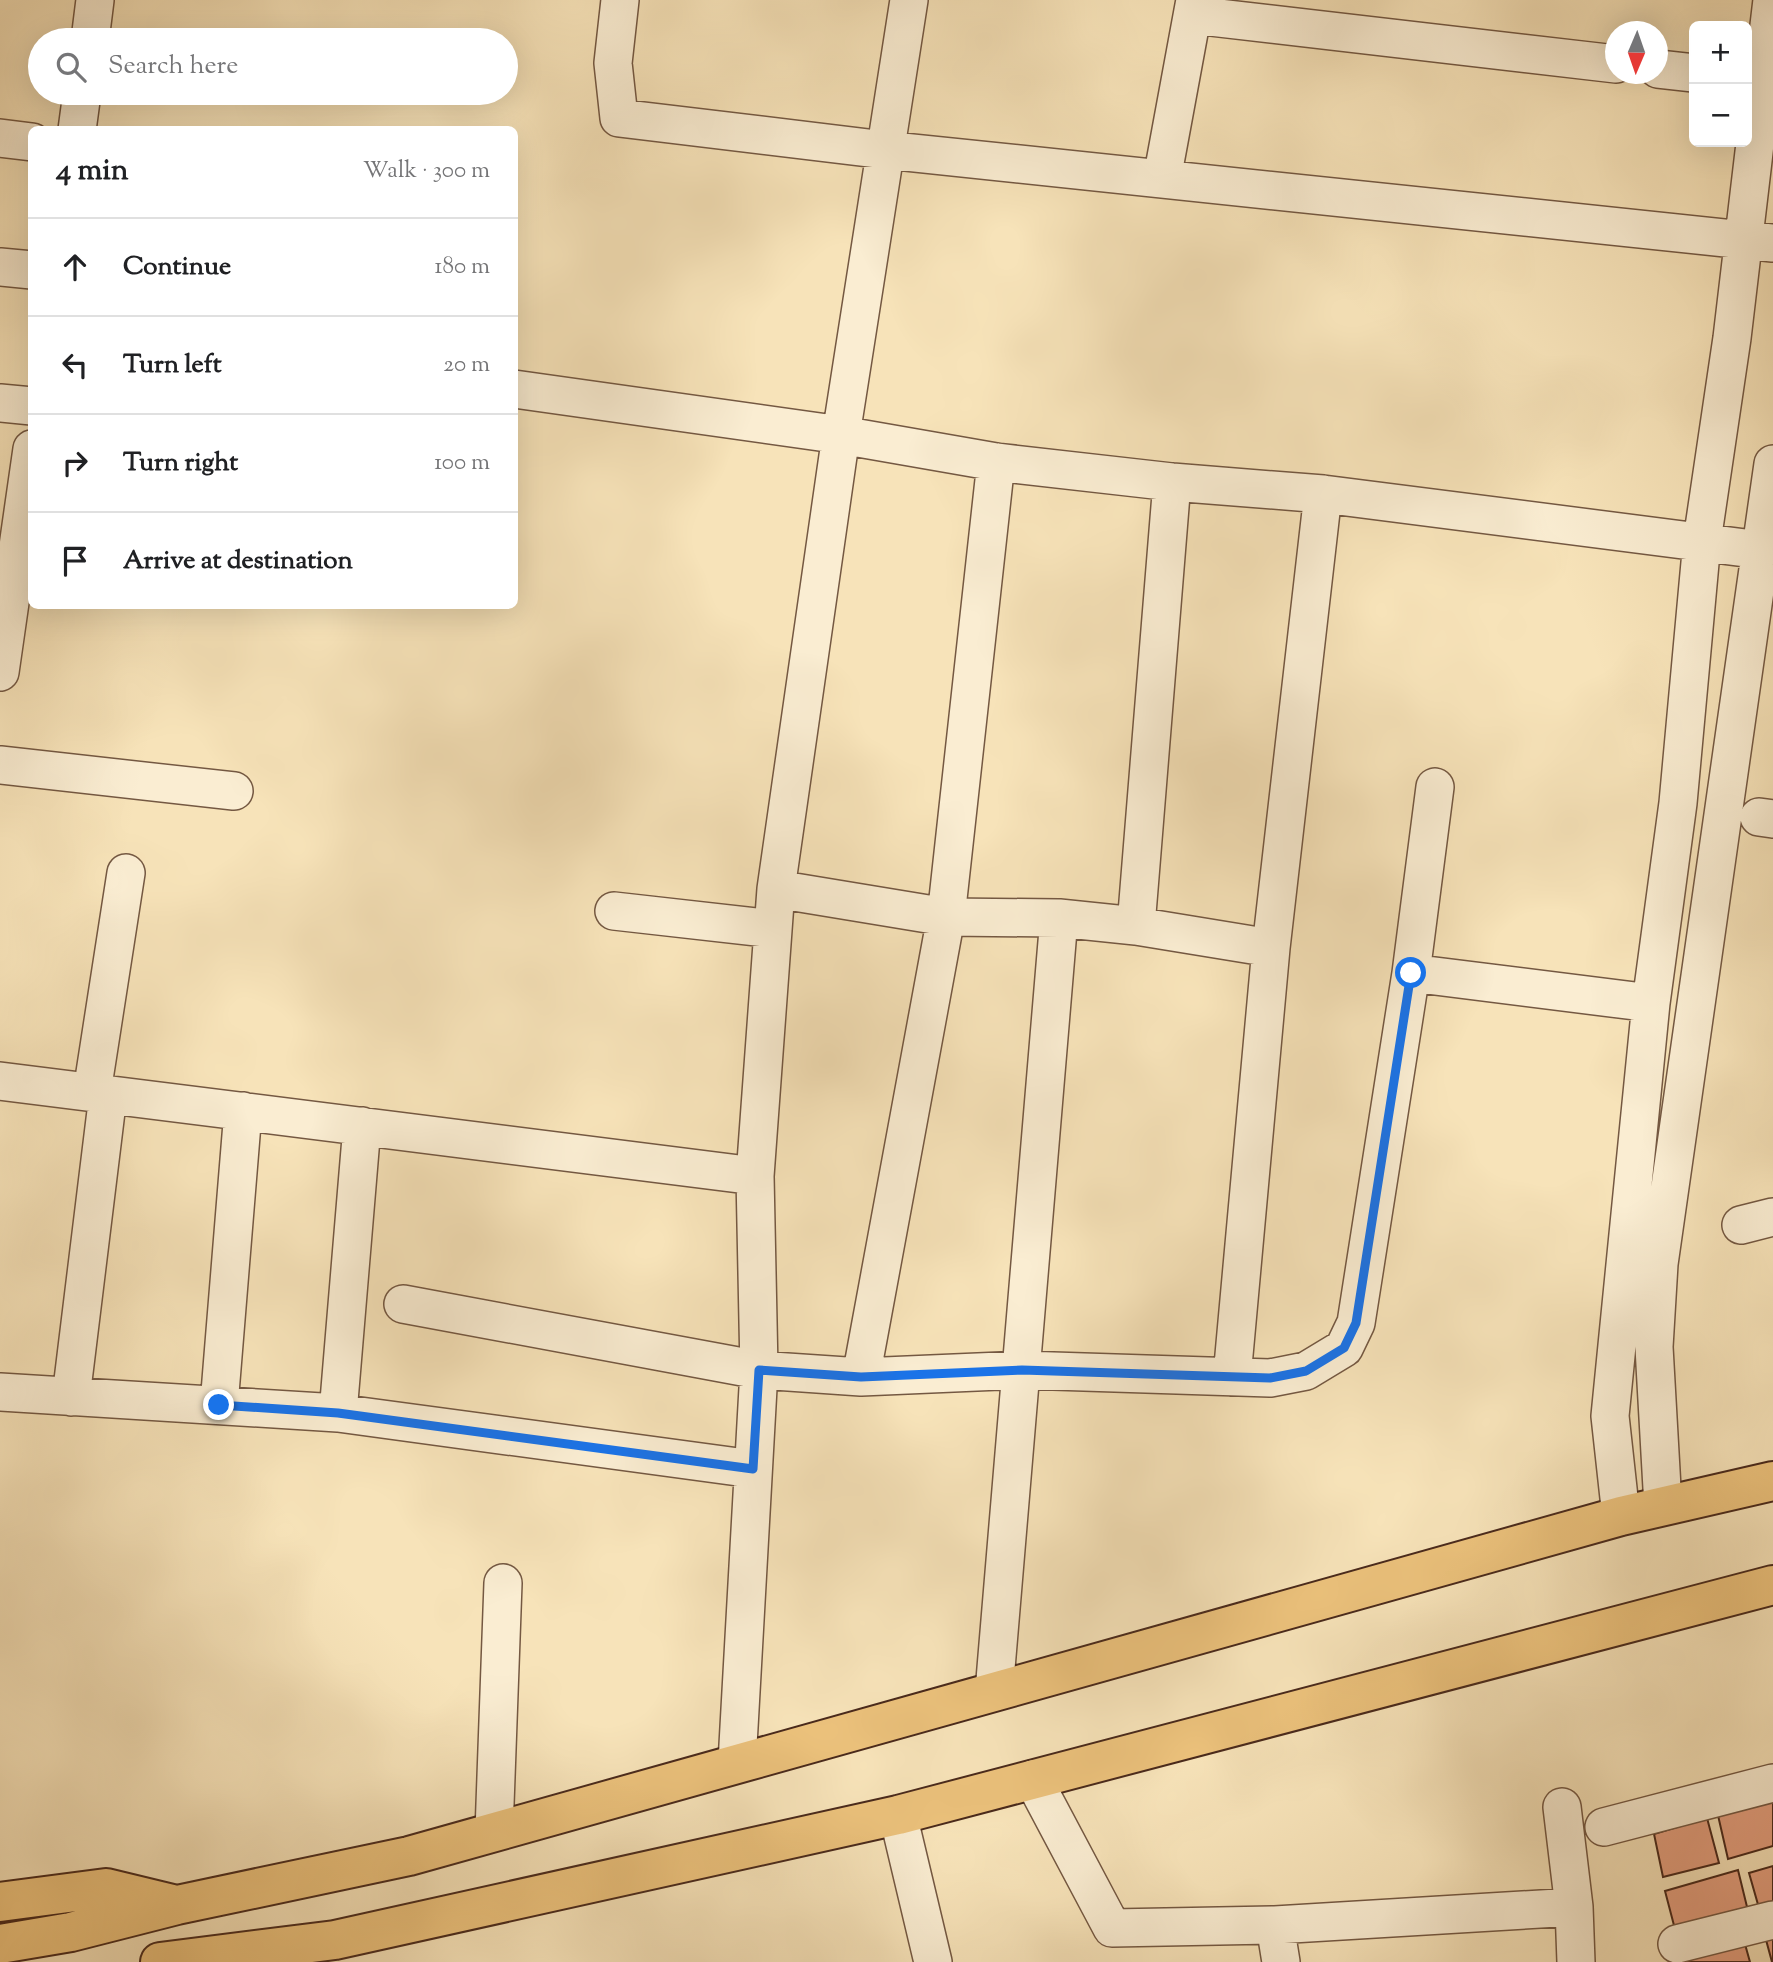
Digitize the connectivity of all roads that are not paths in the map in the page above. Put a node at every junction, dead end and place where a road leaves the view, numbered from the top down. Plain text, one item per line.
1 (95, 0) edge
2 (620, 0) edge
3 (909, 0) edge
4 (1772, 0) edge
5 (1194, 8) edge
6 (92, 28) edge
7 (1605, 63) edge
8 (1668, 70) edge
9 (1689, 73) edge
10 (1755, 80) edge
11 (80, 105) edge
12 (78, 126) edge
13 (0, 138) edge
14 (28, 142) edge
15 (885, 150) junction
16 (1162, 178) junction
17 (1758, 241) edge
18 (0, 267) edge
19 (28, 270) edge
20 (518, 390) edge
21 (0, 402) edge
22 (28, 406) edge
23 (841, 435) junction
24 (996, 462) junction
25 (1773, 464) edge
26 (28, 477) edge
27 (1172, 482) junction
28 (1323, 494) junction
29 (1702, 541) junction
30 (1761, 550) junction
31 (0, 672) edge
32 (0, 765) edge
33 (1435, 787) dead end
34 (234, 791) dead end
35 (126, 873) dead end
36 (776, 889) junction
37 (614, 911) dead end
38 (947, 917) junction
39 (1059, 918) junction
40 (1136, 926) junction
41 (773, 929) junction
42 (1270, 948) junction
43 (1411, 973) junction
44 (1651, 1003) junction
45 (0, 1081) edge
46 (100, 1093) junction
47 (243, 1111) junction
48 (362, 1126) junction
49 (755, 1176) junction
50 (403, 1304) dead end
51 (759, 1370) junction
52 (1022, 1370) junction
53 (861, 1377) junction
54 (1231, 1377) junction
55 (0, 1392) edge
56 (71, 1397) junction
57 (219, 1405) junction
58 (338, 1413) junction
59 (753, 1469) junction
60 (1773, 1481) edge
61 (1663, 1506) junction
62 (1621, 1516) junction
63 (503, 1583) dead end
64 (1773, 1585) edge
65 (994, 1692) junction
66 (737, 1763) junction
67 (1033, 1779) junction
68 (1773, 1783) edge
69 (1562, 1807) dead end
70 (898, 1815) junction
71 (1604, 1827) dead end
72 (494, 1832) junction
73 (0, 1902) edge
74 (177, 1905) junction
75 (1574, 1907) junction
76 (1773, 1920) edge
77 (1275, 1925) junction
78 (0, 1944) edge
79 (1676, 1944) dead end
80 (335, 1951) edge
81 (179, 1961) edge
82 (933, 1962) edge
83 (1281, 1962) edge
84 (1576, 1962) edge

1 - 6 street
2 - 15 street
3 - 15 street
4 - 10 street
5 - 7 street
5 - 16 street
8 - 9 street
10 - 17 street
11 - 12 street
13 - 14 street
15 - 16 street
15 - 23 street
16 - 17 street
17 - 29 street
18 - 19 street
20 - 23 street
21 - 22 street
23 - 24 street
23 - 36 street
24 - 27 street
24 - 38 street
25 - 30 street
26 - 31 street
27 - 28 street
27 - 40 street
28 - 29 street
28 - 42 street
29 - 30 street
29 - 44 street
30 - 61 street
32 - 34 street
33 - 43 street
35 - 46 street
36 - 38 street
36 - 41 street
37 - 41 street
38 - 39 street
38 - 53 street
39 - 40 street
39 - 52 street
40 - 42 street
41 - 49 street
42 - 54 street
43 - 44 street
43 - 54 street
44 - 62 street
45 - 46 street
46 - 47 street
46 - 56 street
47 - 48 street
47 - 57 street
48 - 49 street
48 - 58 street
49 - 51 street
50 - 51 street
51 - 53 street
51 - 59 street
52 - 53 street
52 - 54 street
52 - 65 street
55 - 56 street
56 - 57 street
57 - 58 street
58 - 59 street
59 - 66 street
60 - 61 main road
61 - 62 main road
62 - 65 main road
63 - 72 street
64 - 67 main road
65 - 66 main road
66 - 72 main road
67 - 70 main road
67 - 77 street
68 - 71 street
69 - 75 street
70 - 80 main road
70 - 82 street
72 - 74 main road
73 - 74 main road
74 - 78 main road
75 - 77 street
75 - 84 street
76 - 79 street
77 - 83 street
80 - 81 main road

